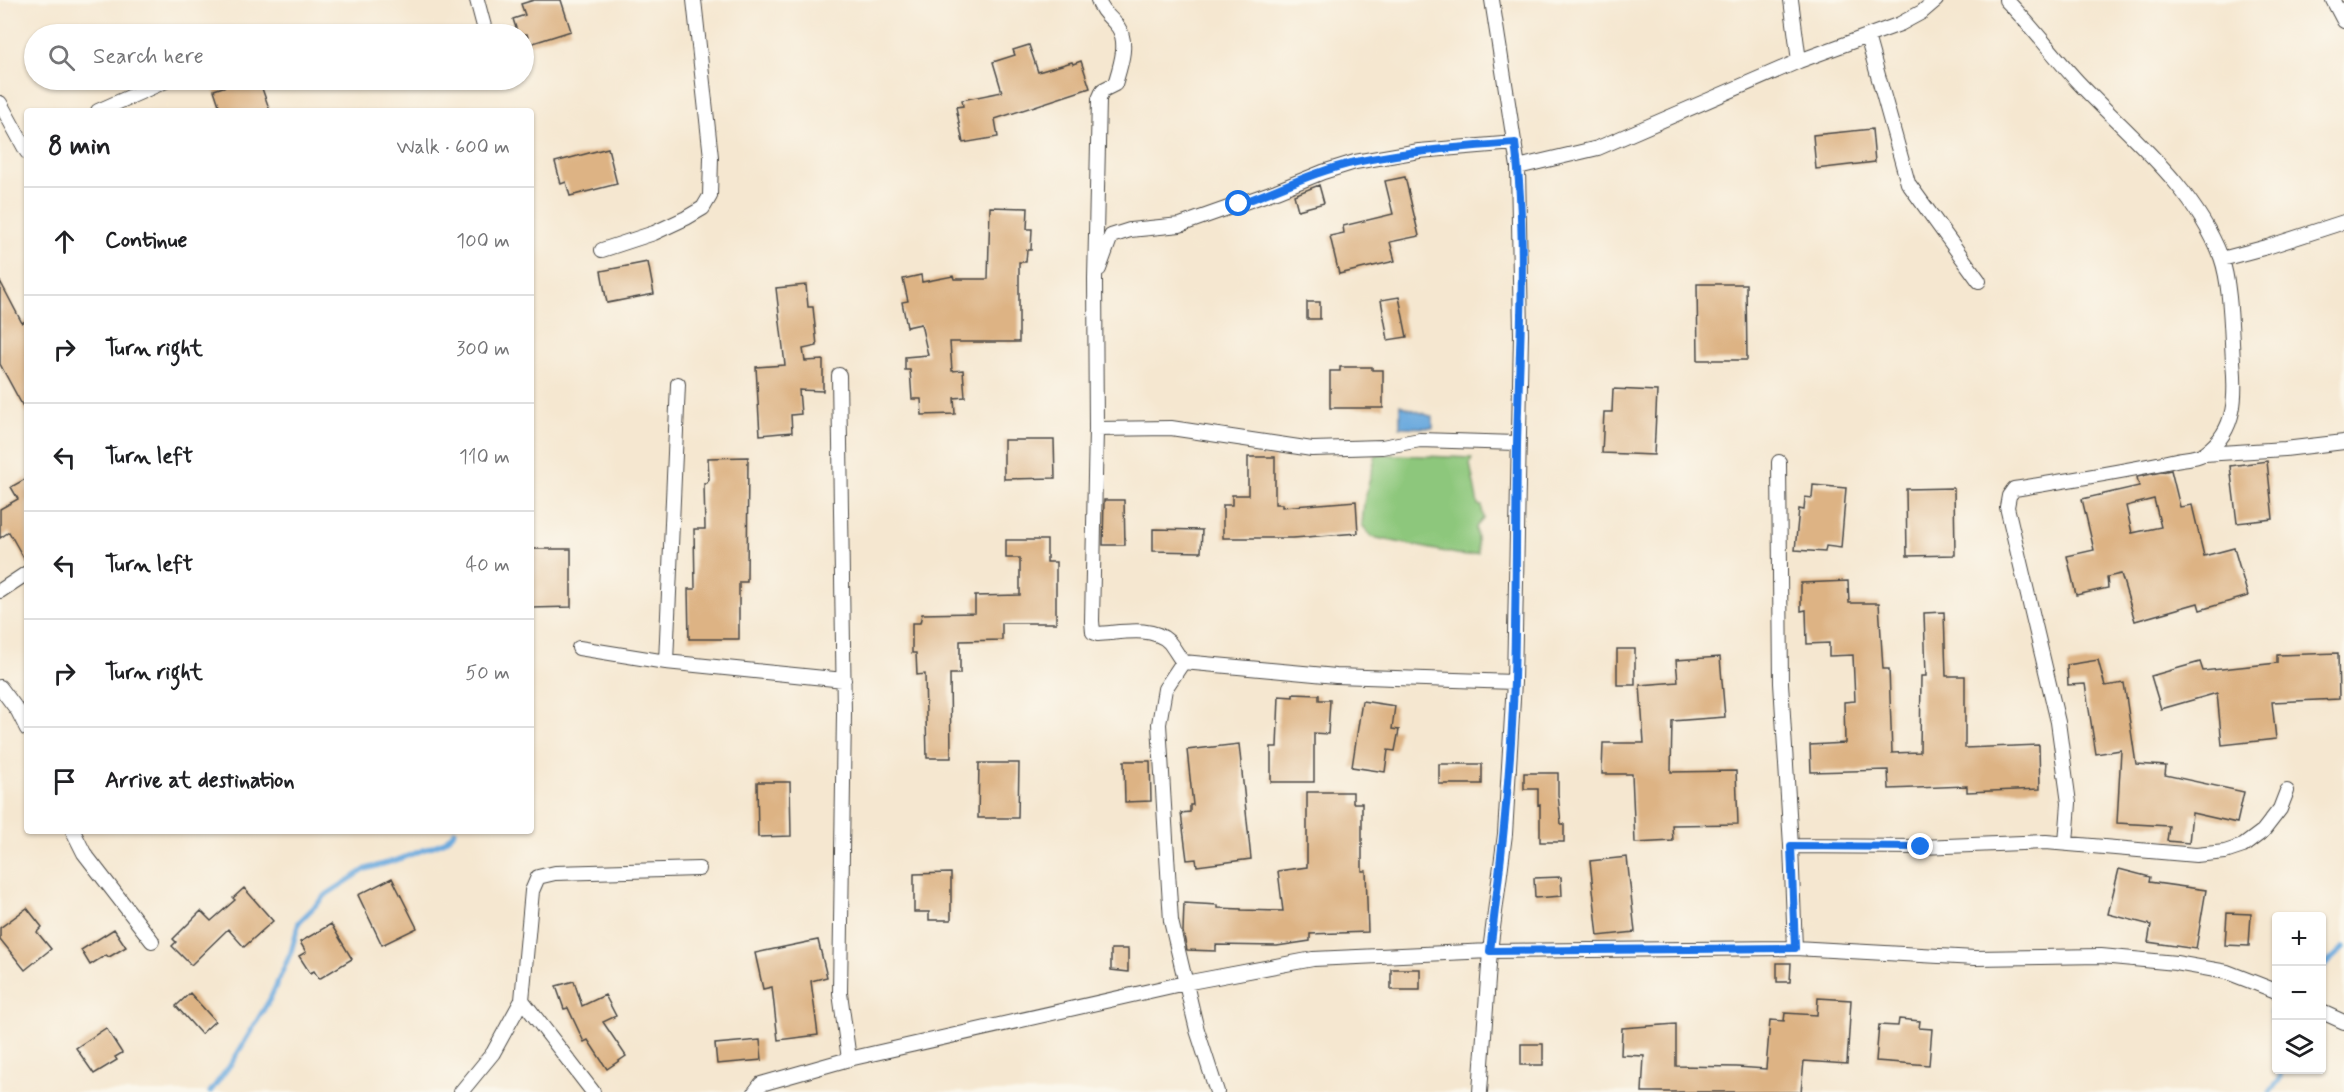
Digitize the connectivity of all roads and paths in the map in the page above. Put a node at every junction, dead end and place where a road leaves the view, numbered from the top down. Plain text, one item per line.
1 (477, 0) edge
2 (694, 0) edge
3 (1098, 0) edge
4 (1492, 0) edge
5 (1791, 0) edge
6 (1936, 0) edge
7 (2006, 0) edge
8 (2333, 0) edge
9 (2344, 21) edge
10 (483, 24) edge
11 (1867, 36) junction
12 (1799, 61) junction
13 (145, 90) edge
14 (0, 103) edge
15 (105, 108) edge
16 (1515, 143) junction
17 (24, 144) edge
18 (1518, 167) junction
19 (2344, 222) edge
20 (602, 250) dead end
21 (2222, 259) junction
22 (1095, 279) junction
23 (1979, 281) dead end
24 (839, 375) dead end
25 (678, 384) dead end
26 (1096, 429) junction
27 (2344, 442) edge
28 (1517, 443) junction
29 (2204, 454) junction
30 (1779, 462) dead end
31 (24, 575) edge
32 (0, 591) edge
33 (579, 648) dead end
34 (666, 662) junction
35 (1183, 663) junction
36 (844, 680) junction
37 (1514, 682) junction
38 (0, 687) edge
39 (24, 723) edge
40 (2287, 791) dead end
41 (74, 834) edge
42 (2066, 843) junction
43 (1791, 846) junction
44 (699, 869) dead end
45 (152, 941) dead end
46 (1795, 948) junction
47 (1490, 951) junction
48 (1185, 983) junction
49 (2272, 989) edge
50 (522, 1000) junction
51 (2326, 1014) edge
52 (2344, 1022) edge
53 (849, 1059) junction
54 (461, 1092) edge
55 (593, 1092) edge
56 (755, 1092) edge
57 (1217, 1092) edge
58 (1480, 1092) edge

1 - 10 street
2 - 20 street
3 - 22 street
4 - 16 street
5 - 12 street
6 - 11 street
7 - 21 street
8 - 9 street
11 - 12 street
11 - 23 street
12 - 18 street
13 - 15 street
14 - 17 street
16 - 18 street
16 - 22 street
18 - 28 street
19 - 21 street
21 - 29 street
22 - 26 street
24 - 36 street
25 - 34 street
26 - 28 street
26 - 35 street
27 - 29 street
28 - 37 street
29 - 42 street
30 - 43 street
31 - 32 street
33 - 34 street
34 - 36 street
35 - 37 street
35 - 48 street
36 - 53 street
37 - 47 street
38 - 39 street
40 - 42 street
41 - 45 street
42 - 43 street
43 - 46 street
44 - 50 street
46 - 47 street
46 - 49 street
47 - 48 street
47 - 58 street
48 - 53 street
48 - 57 street
50 - 54 street
50 - 55 street
51 - 52 street
53 - 56 street

